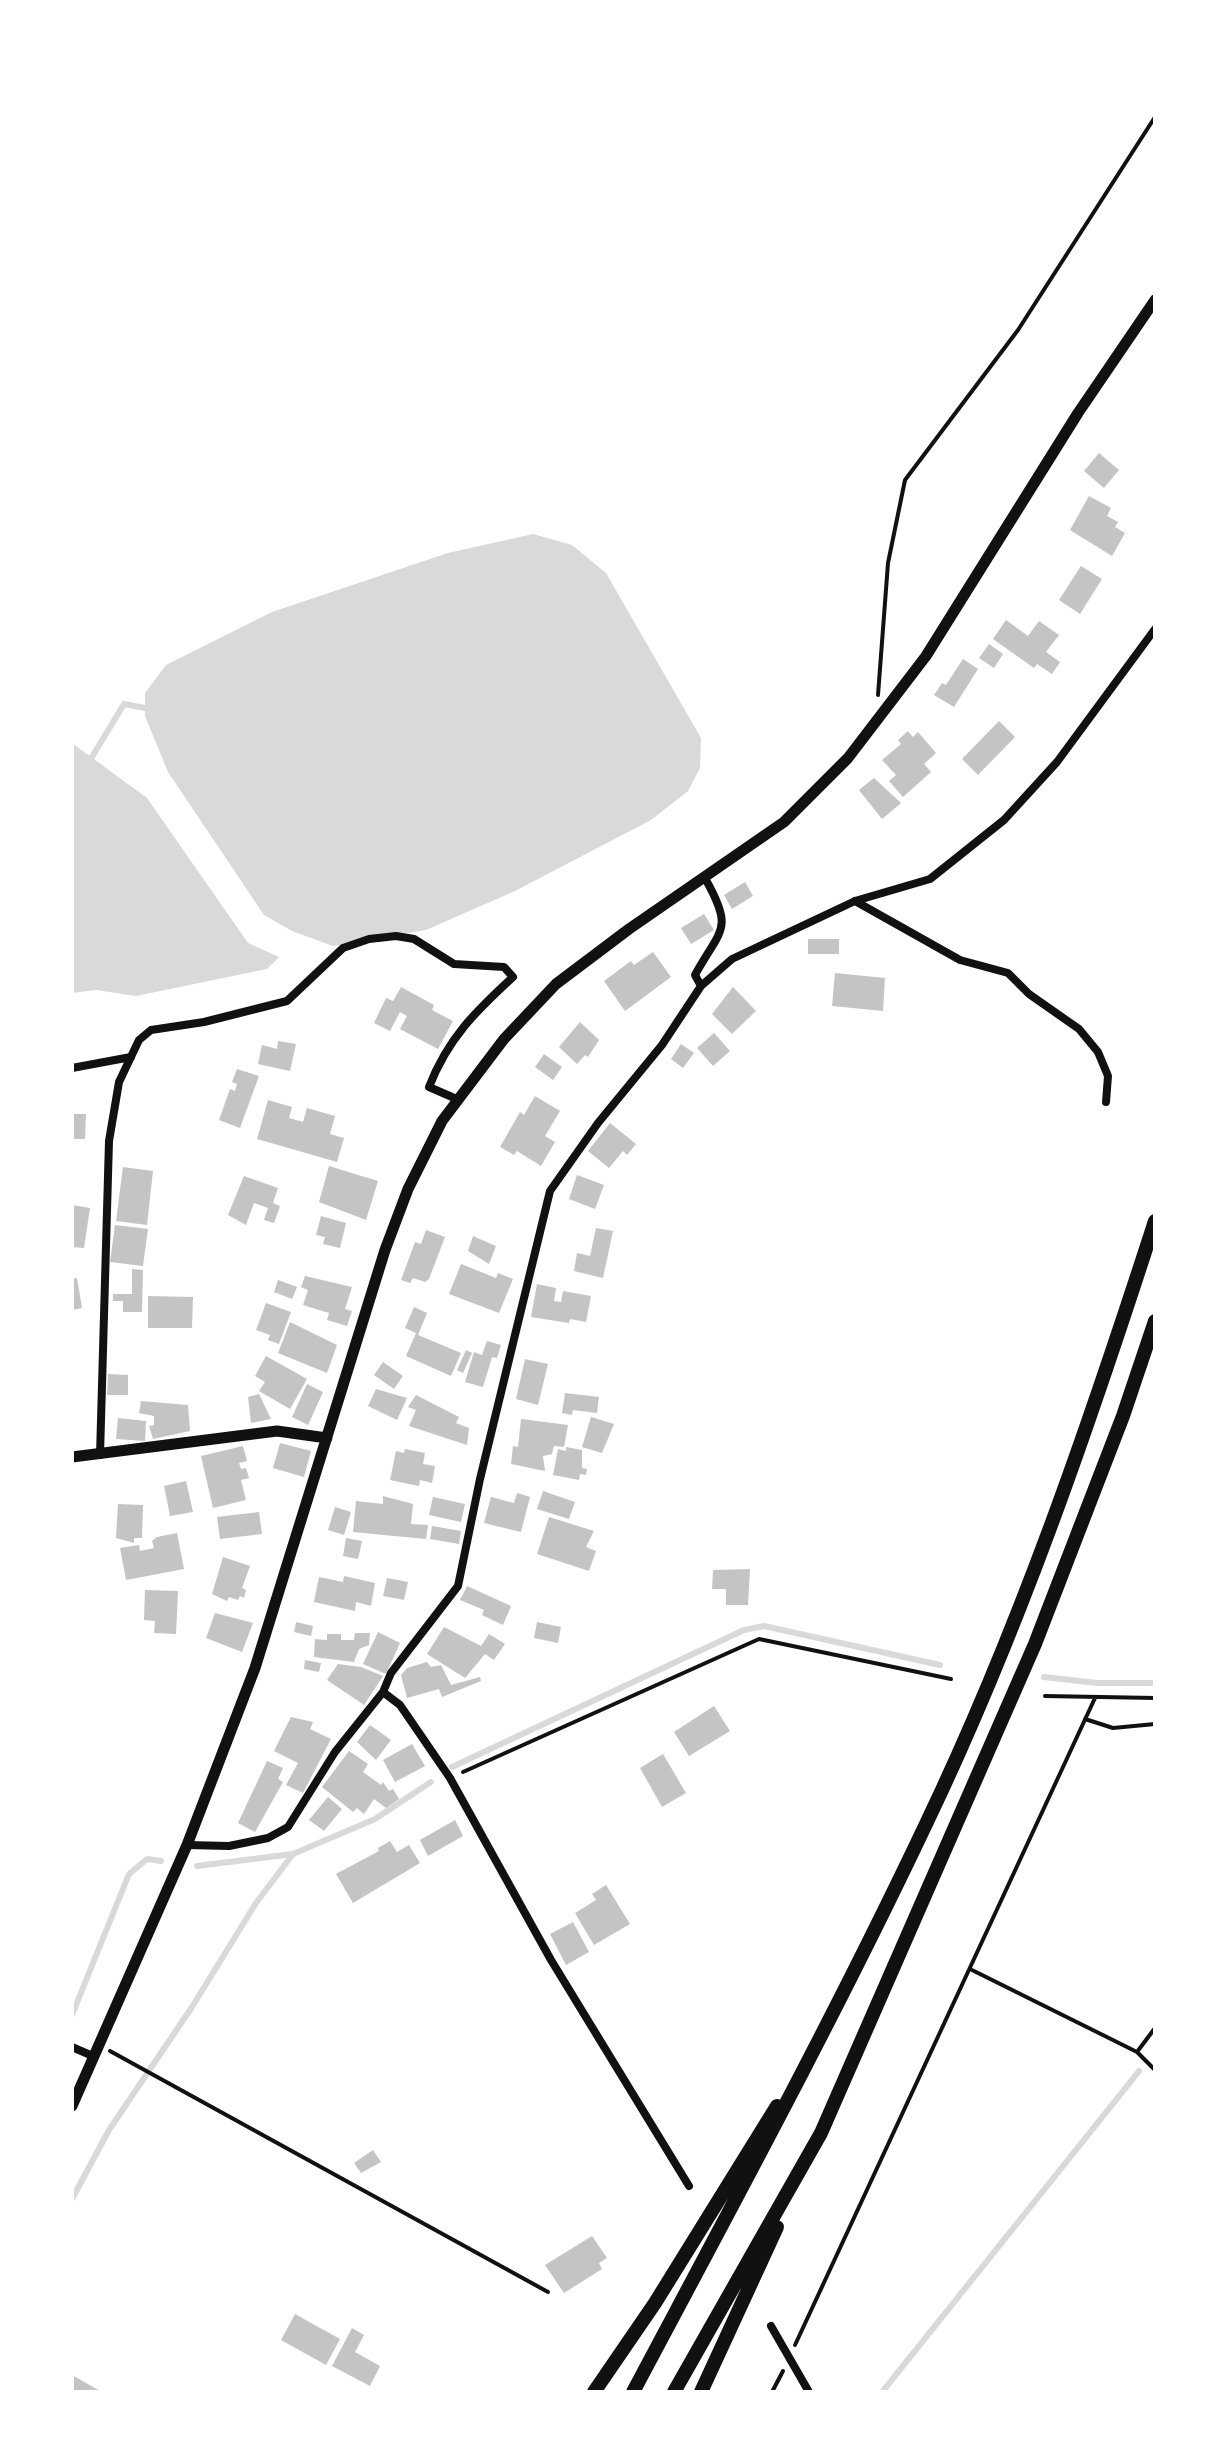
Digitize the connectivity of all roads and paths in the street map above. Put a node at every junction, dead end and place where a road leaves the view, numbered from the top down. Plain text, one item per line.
1 (1155, 117) edge
2 (1155, 300) edge
3 (1155, 629) edge
4 (878, 717) junction
5 (706, 880) junction
6 (855, 901) junction
7 (701, 986) junction
8 (131, 1057) junction
9 (72, 1068) edge
10 (459, 1100) junction
11 (1106, 1102) dead end
12 (1155, 1221) edge
13 (1155, 1321) edge
14 (327, 1438) junction
15 (100, 1455) junction
16 (72, 1457) edge
17 (951, 1679) dead end
18 (383, 1692) junction
19 (1045, 1696) dead end
20 (1095, 1698) junction
21 (1155, 1698) edge
22 (1085, 1719) junction
23 (1155, 1724) edge
24 (450, 1778) junction
25 (187, 1845) junction
26 (972, 1969) junction
27 (1155, 2028) edge
28 (73, 2047) edge
29 (98, 2051) junction
30 (1137, 2052) junction
31 (804, 2070) junction
32 (1155, 2070) edge
33 (72, 2106) edge
34 (821, 2133) junction
35 (689, 2186) dead end
36 (548, 2292) dead end
37 (771, 2326) dead end
38 (790, 2358) junction
39 (594, 2392) edge
40 (633, 2392) edge
41 (674, 2392) edge
42 (701, 2392) edge
43 (772, 2392) edge
44 (809, 2392) edge

1 - 4 path
2 - 4 street
3 - 6 street
4 - 5 street
5 - 7 street
5 - 10 street
6 - 7 street
6 - 11 street
7 - 18 street
8 - 9 street
8 - 10 street
8 - 15 street
10 - 14 street
12 - 31 highway
13 - 34 highway
14 - 15 street
14 - 25 street
15 - 16 street
17 - 24 path
18 - 24 street
18 - 25 street
19 - 20 path
20 - 21 path
20 - 22 path
22 - 23 path
22 - 26 path
24 - 35 street
25 - 29 street
26 - 30 path
26 - 38 path
27 - 30 path
28 - 29 street
29 - 33 street
29 - 36 path
30 - 32 path
31 - 39 highway
31 - 40 highway
34 - 41 highway
34 - 42 highway
37 - 38 street
38 - 43 path
38 - 44 street

